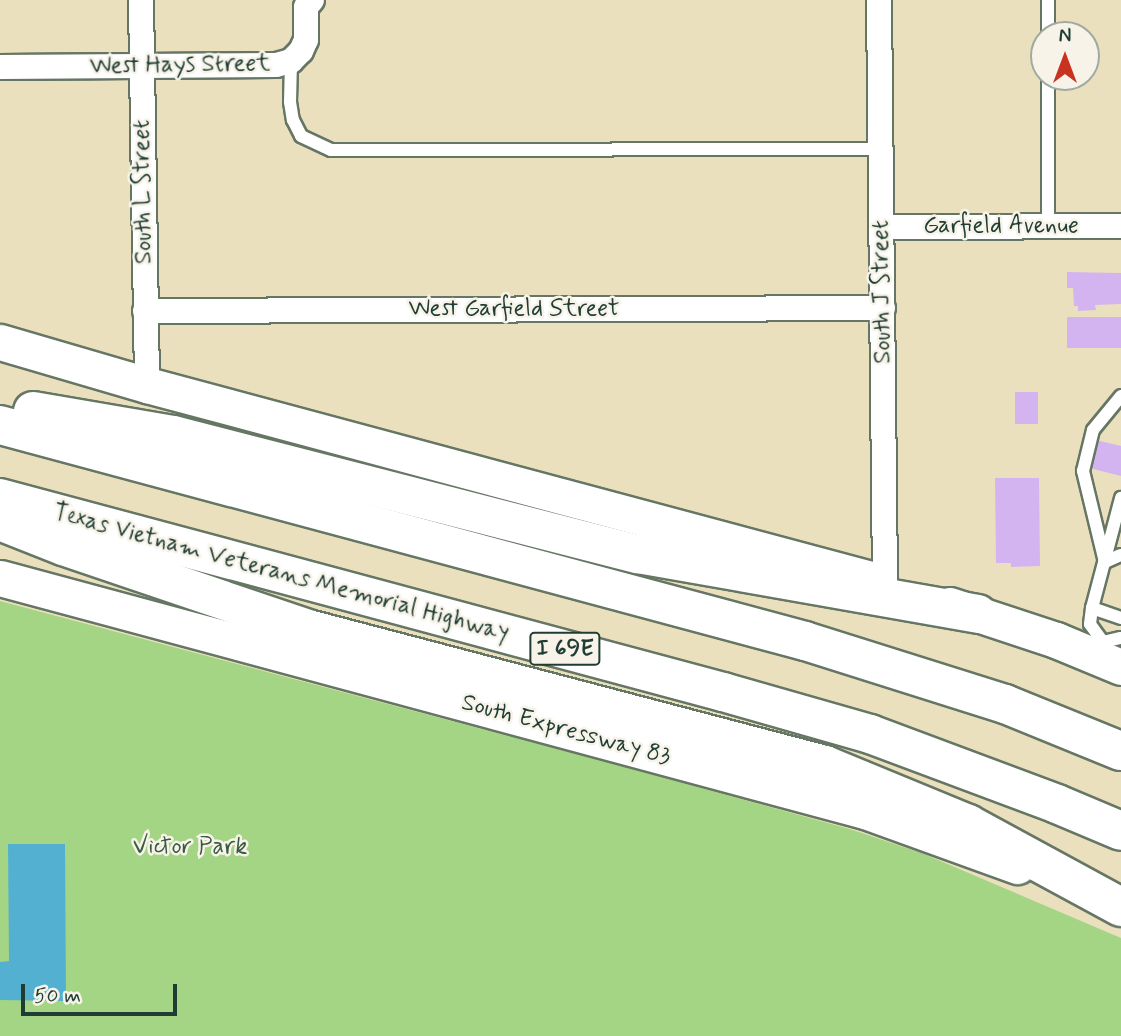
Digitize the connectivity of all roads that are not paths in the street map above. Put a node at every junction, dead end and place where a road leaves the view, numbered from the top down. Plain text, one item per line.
1 (141, 0) edge
2 (312, 0) edge
3 (879, 0) edge
4 (1048, 0) edge
5 (1048, 21) edge
6 (290, 61) junction
7 (0, 67) edge
8 (141, 68) junction
9 (1048, 91) edge
10 (881, 149) junction
11 (1048, 226) junction
12 (1121, 226) edge
13 (882, 227) junction
14 (883, 308) junction
15 (145, 311) junction
16 (0, 342) edge
17 (147, 385) junction
18 (1121, 396) edge
19 (0, 406) edge
20 (0, 425) edge
21 (0, 498) edge
22 (1121, 498) edge
23 (0, 521) edge
24 (1121, 555) edge
25 (1105, 562) junction
26 (0, 578) edge
27 (885, 583) junction
28 (1092, 608) junction
29 (978, 614) junction
30 (1121, 618) edge
31 (1111, 651) edge
32 (1121, 751) edge
33 (1121, 831) edge
34 (1121, 910) edge

1 - 8 street, South L Street
2 - 6 street, West Hays Street
3 - 10 street, South J Street
4 - 5 lane
6 - 8 street, West Hays Street
6 - 10 lane
7 - 8 street, West Hays Street
8 - 15 street, South L Street
9 - 11 lane
10 - 13 street, South J Street
11 - 12 street, Garfield Avenue
11 - 13 street, Garfield Avenue
13 - 14 street, South J Street
14 - 15 street, West Garfield Street
14 - 27 street, South J Street
15 - 17 street, South L Street
16 - 17 main road
17 - 27 main road
18 - 25 lane
19 - 29 highway
20 - 32 highway
21 - 33 highway, Texas Vietnam Veterans Memorial Highway / I 69E
22 - 25 lane
23 - 34 highway
24 - 25 lane
25 - 28 lane
26 - 34 main road, South Expressway 83
27 - 29 main road
28 - 30 lane
28 - 31 lane
29 - 31 main road

